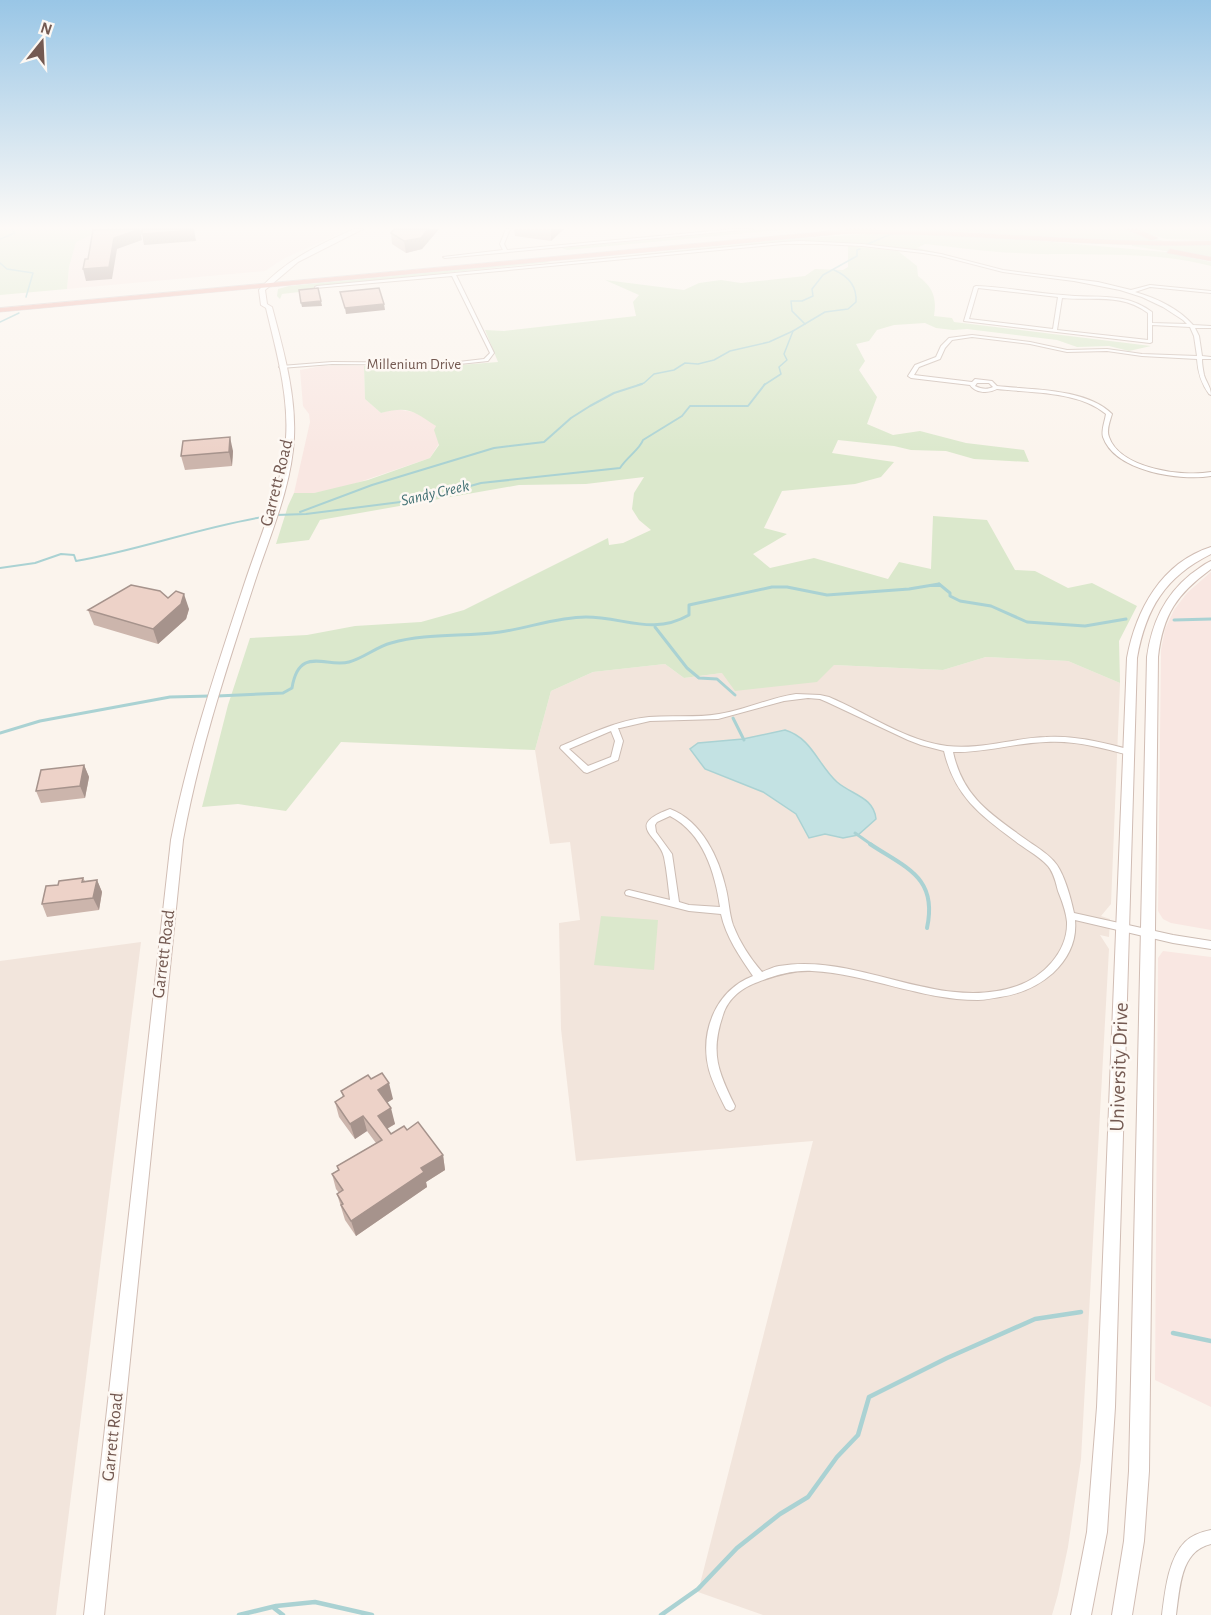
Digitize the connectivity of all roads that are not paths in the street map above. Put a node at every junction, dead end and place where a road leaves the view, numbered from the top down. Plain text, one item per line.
1 (61, 304) edge
2 (264, 304) edge
3 (274, 304) edge
4 (468, 304) edge
5 (971, 304) edge
6 (1059, 304) edge
7 (1133, 304) edge
8 (1160, 304) edge
9 (269, 307) junction
10 (0, 310) edge
11 (1152, 324) junction
12 (1192, 326) junction
13 (1211, 327) edge
14 (1054, 330) junction
15 (1199, 357) junction
16 (1211, 358) edge
17 (281, 367) junction
18 (972, 384) junction
19 (996, 387) junction
20 (1211, 393) edge
21 (1211, 474) edge
22 (1211, 550) edge
23 (1211, 564) edge
24 (614, 727) junction
25 (948, 749) junction
26 (1129, 752) junction
27 (629, 893) dead end
28 (675, 905) junction
29 (725, 911) junction
30 (1072, 916) junction
31 (1123, 928) junction
32 (1148, 934) junction
33 (1211, 945) edge
34 (759, 976) junction
35 (730, 1106) dead end
36 (1211, 1537) edge
37 (94, 1615) edge
38 (1081, 1615) edge
39 (1122, 1615) edge
40 (1169, 1615) edge

1 - 10 highway
2 - 9 street, Garrett Road
3 - 9 street
4 - 17 street, Millenium Drive
5 - 14 street
6 - 14 street
7 - 11 street
8 - 12 street
9 - 17 street, Garrett Road
11 - 12 street
11 - 14 street
12 - 13 street
12 - 15 street
15 - 16 street
15 - 18 street
15 - 20 street
17 - 37 street, Garrett Road
18 - 19 street
18 - 19 street
19 - 21 street
22 - 26 street, University Drive
23 - 32 street, University Drive
24 - 24 street
24 - 25 street
25 - 26 street
25 - 30 street
26 - 31 street, University Drive
27 - 28 street
28 - 29 street
28 - 29 street
29 - 34 street
30 - 31 street
30 - 34 street
31 - 32 street
31 - 38 street, University Drive
32 - 33 street
32 - 39 street, University Drive
34 - 35 street
36 - 40 street

